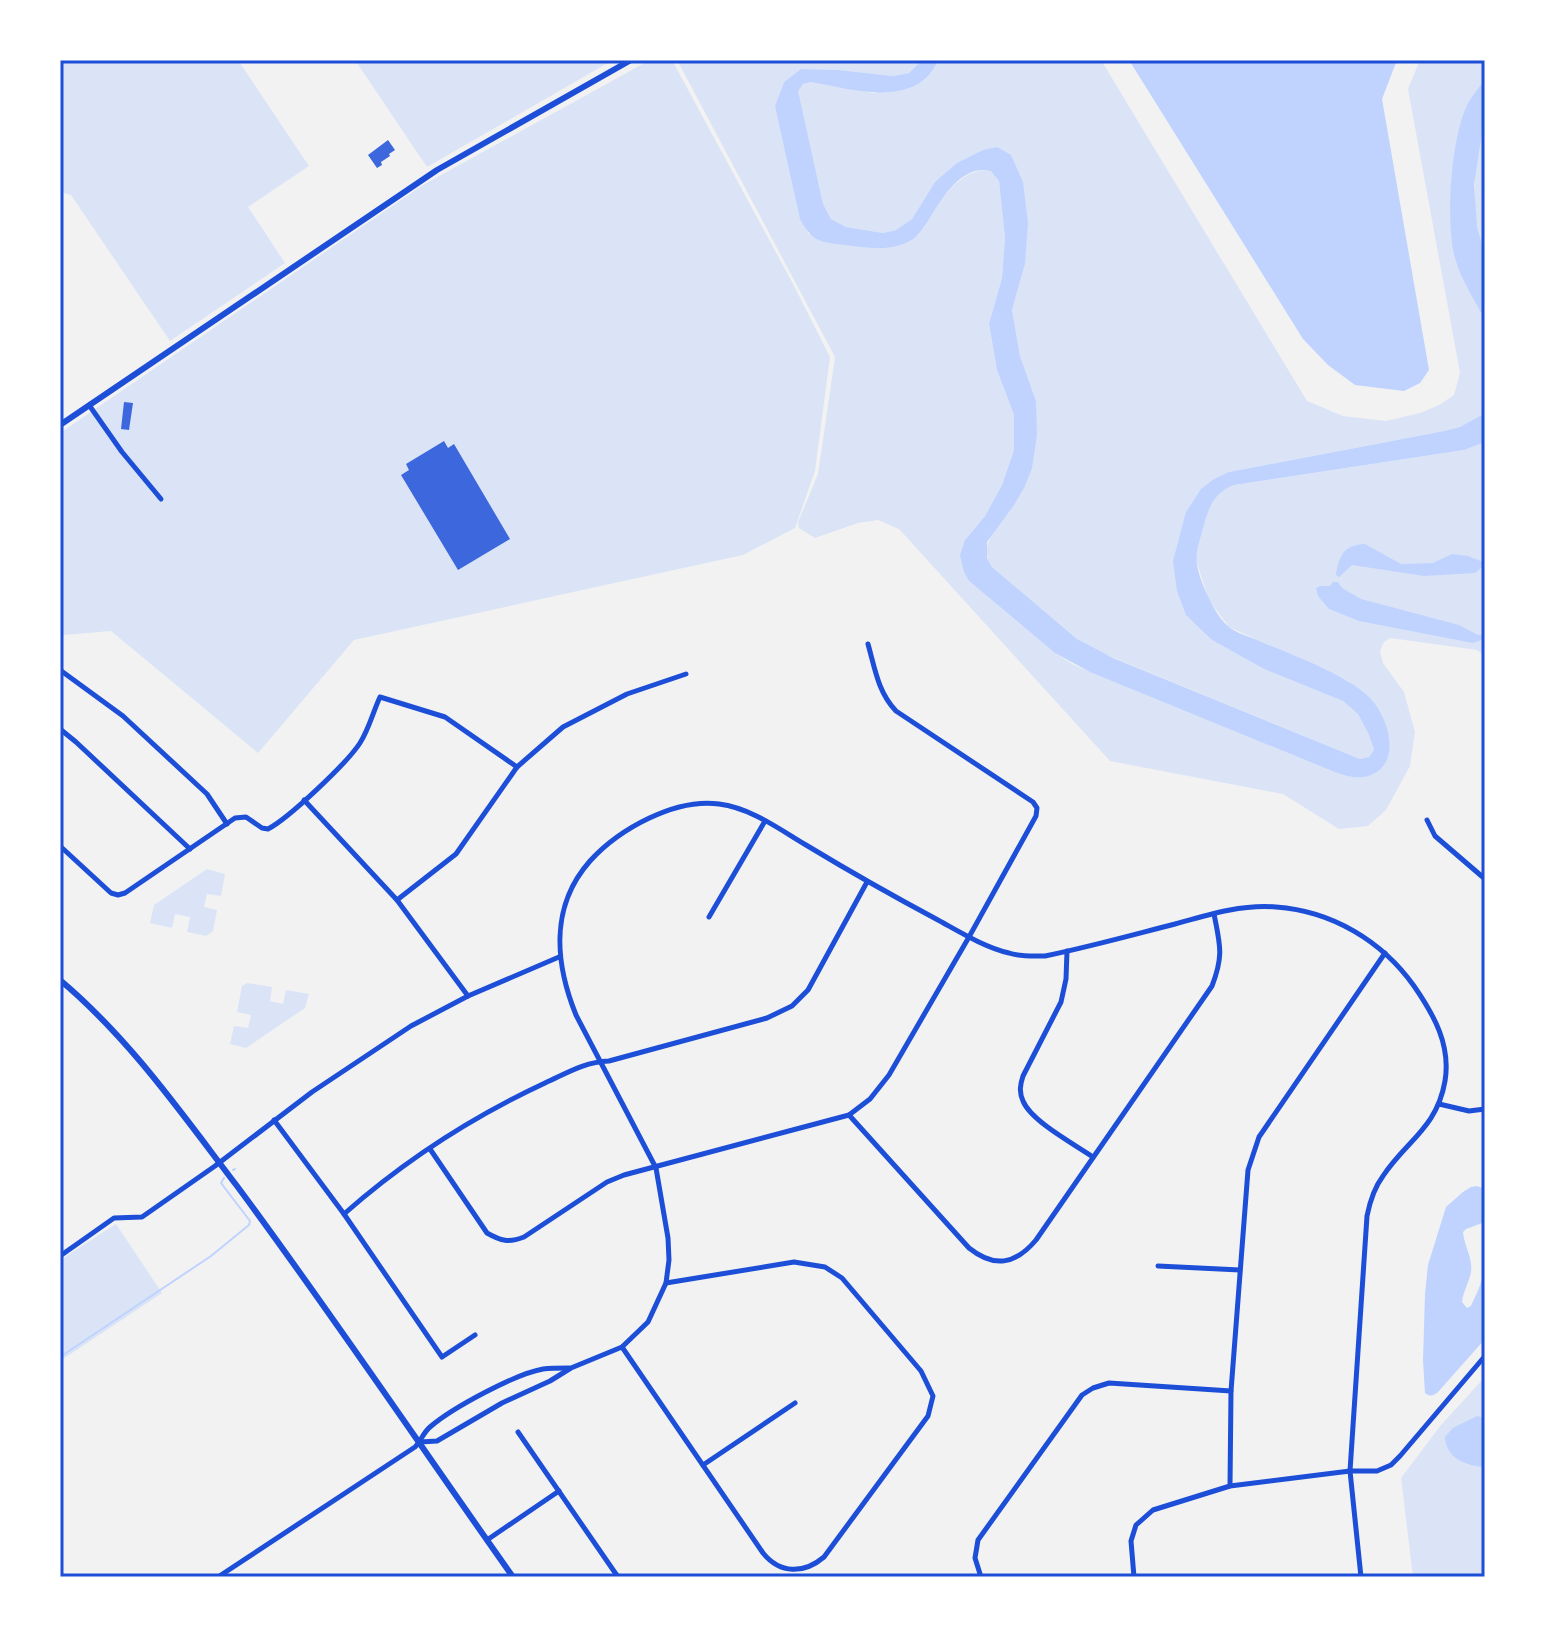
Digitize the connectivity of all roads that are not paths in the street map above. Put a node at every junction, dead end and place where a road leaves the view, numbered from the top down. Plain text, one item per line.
1 (631, 60) edge
2 (89, 405) junction
3 (60, 425) edge
4 (161, 499) dead end
5 (868, 644) dead end
6 (60, 670) edge
7 (686, 674) dead end
8 (60, 729) edge
9 (517, 767) junction
10 (304, 800) junction
11 (1427, 820) dead end
12 (765, 821) junction
13 (227, 824) junction
14 (60, 846) edge
15 (190, 849) junction
16 (1485, 879) edge
17 (867, 882) junction
18 (397, 900) junction
19 (1214, 914) junction
20 (709, 917) dead end
21 (969, 937) junction
22 (1067, 951) junction
23 (1385, 953) junction
24 (559, 957) junction
25 (60, 980) edge
26 (468, 996) junction
27 (600, 1062) junction
28 (1439, 1104) junction
29 (1485, 1109) edge
30 (849, 1115) junction
31 (274, 1120) junction
32 (430, 1149) junction
33 (1093, 1157) junction
34 (219, 1163) junction
35 (656, 1168) junction
36 (344, 1214) junction
37 (60, 1256) edge
38 (1158, 1266) dead end
39 (1240, 1270) junction
40 (666, 1283) junction
41 (475, 1335) dead end
42 (622, 1347) junction
43 (1485, 1356) edge
44 (571, 1368) junction
45 (1231, 1391) junction
46 (795, 1403) dead end
47 (518, 1432) dead end
48 (420, 1442) junction
49 (703, 1465) junction
50 (1350, 1471) junction
51 (1230, 1486) junction
52 (559, 1491) junction
53 (487, 1540) junction
54 (218, 1577) edge
55 (513, 1577) edge
56 (618, 1577) edge
57 (981, 1577) edge
58 (1134, 1577) edge
59 (1361, 1577) edge

1 - 2 street
2 - 3 street
2 - 4 street
5 - 21 street
6 - 13 street
7 - 9 street
8 - 15 street
9 - 10 street
9 - 18 street
10 - 13 street
10 - 18 street
11 - 16 street
12 - 17 street
12 - 20 street
12 - 24 street
13 - 15 street
14 - 15 street
17 - 21 street
17 - 27 street
18 - 26 street
19 - 22 street
19 - 23 street
19 - 33 street
21 - 22 street
21 - 30 street
22 - 33 street
23 - 28 street
23 - 39 street
24 - 26 street
24 - 27 street
25 - 34 street
26 - 31 street
27 - 32 street
27 - 35 street
28 - 29 street
28 - 50 street
30 - 33 street
30 - 35 street
31 - 34 street
31 - 36 street
32 - 35 street
32 - 36 street
34 - 37 street
34 - 48 street
35 - 40 street
36 - 41 street
38 - 39 street
39 - 45 street
40 - 42 street
40 - 49 street
42 - 44 street
42 - 49 street
43 - 50 street
44 - 48 street
44 - 48 street
45 - 51 street
45 - 57 street
46 - 49 street
47 - 52 street
48 - 53 street
48 - 54 street
50 - 51 street
50 - 59 street
51 - 58 street
52 - 53 street
52 - 56 street
53 - 55 street

